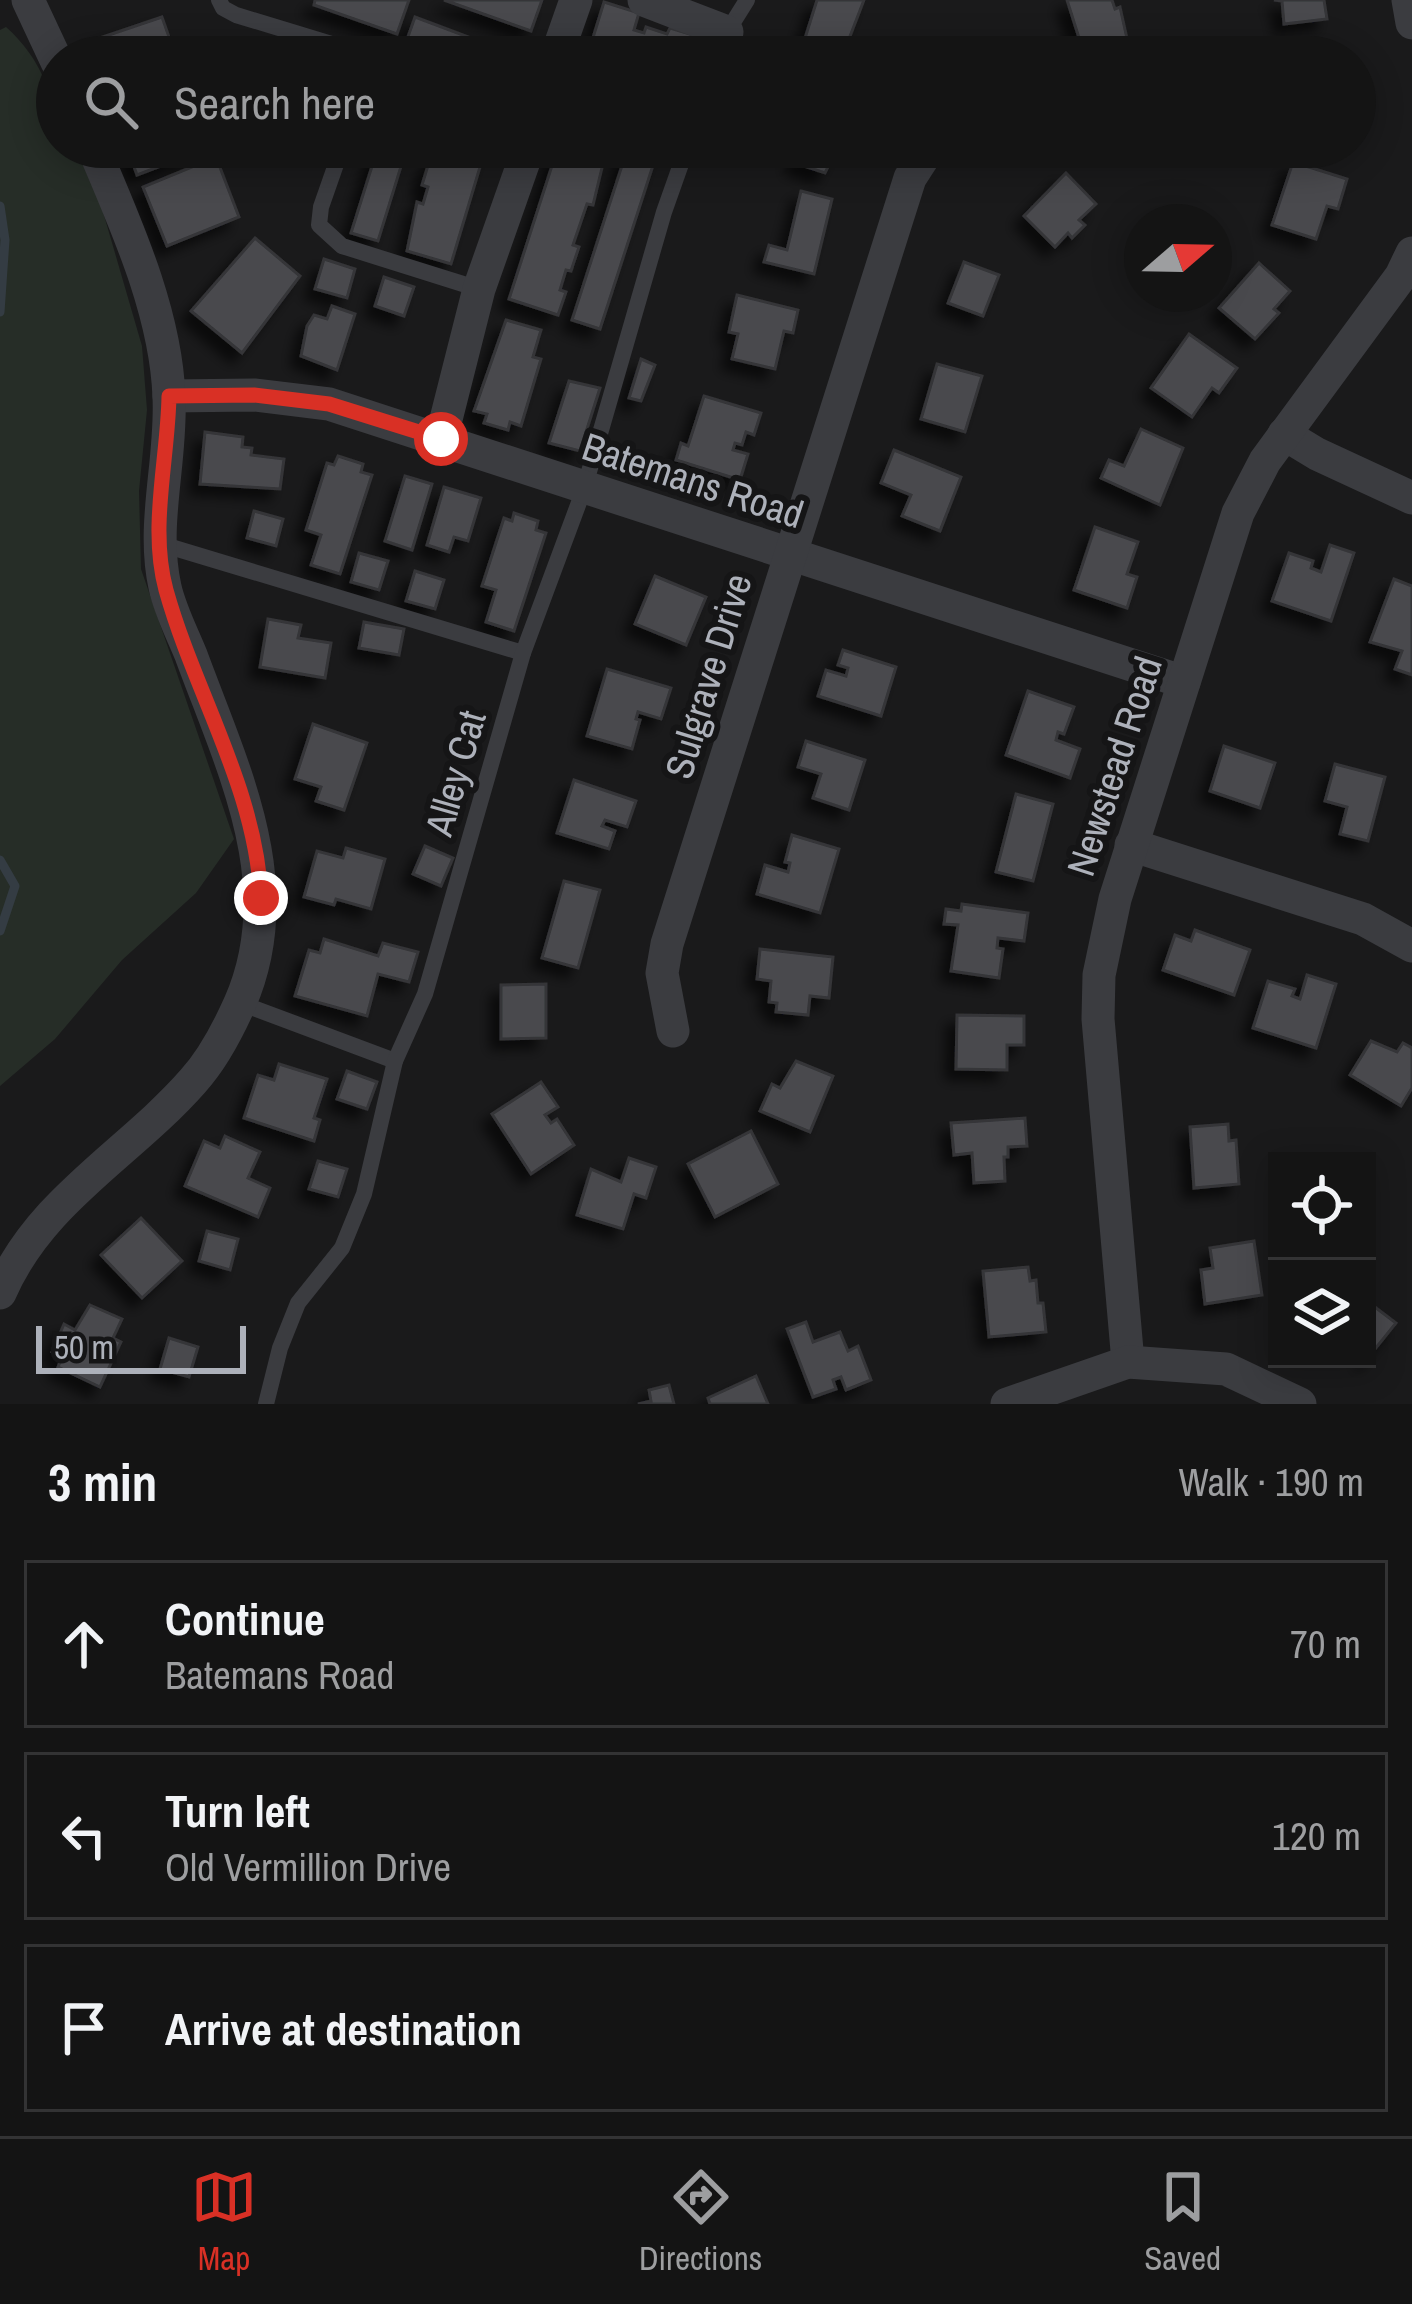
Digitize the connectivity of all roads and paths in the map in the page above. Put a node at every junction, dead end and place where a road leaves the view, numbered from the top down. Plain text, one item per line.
1 (28, 0) edge
2 (219, 0) edge
3 (576, 0) edge
4 (644, 0) edge
5 (747, 0) edge
6 (1408, 0) edge
7 (1412, 23) edge
8 (45, 36) edge
9 (305, 36) edge
10 (563, 36) edge
11 (707, 36) edge
12 (728, 36) edge
13 (101, 168) edge
14 (335, 168) edge
15 (522, 168) edge
16 (680, 168) edge
17 (916, 168) edge
18 (1412, 253) edge
19 (479, 289) junction
20 (169, 396) junction
21 (1284, 434) junction
22 (441, 439) junction
23 (584, 489) junction
24 (1412, 498) edge
25 (161, 544) junction
26 (789, 556) junction
27 (523, 653) junction
28 (1184, 682) junction
29 (1131, 845) junction
30 (1412, 946) edge
31 (240, 1003) junction
32 (673, 1030) dead end
33 (395, 1061) junction
34 (0, 1293) edge
35 (1128, 1362) junction
36 (266, 1404) edge
37 (1007, 1404) edge
38 (1300, 1404) edge

1 - 8 street
2 - 9 lane
3 - 10 street
4 - 11 street
5 - 12 lane
6 - 7 street
13 - 20 street
14 - 19 lane
15 - 19 street
16 - 23 lane, Alley Cat
17 - 26 street, Sulgrave Drive
18 - 21 street, Newstead Road
19 - 22 street
20 - 22 street, Batemans Road
20 - 25 street
21 - 24 street
21 - 28 street, Newstead Road
22 - 23 street, Batemans Road
23 - 26 street, Batemans Road
23 - 27 lane, Alley Cat
25 - 27 lane
25 - 31 street
26 - 28 street, Batemans Road
26 - 32 street, Sulgrave Drive
27 - 33 lane, Alley Cat
28 - 29 street, Newstead Road
29 - 30 street
29 - 35 street, Newstead Road
31 - 33 lane
31 - 34 street
33 - 36 lane, Alley Cat
35 - 37 street
35 - 38 street

